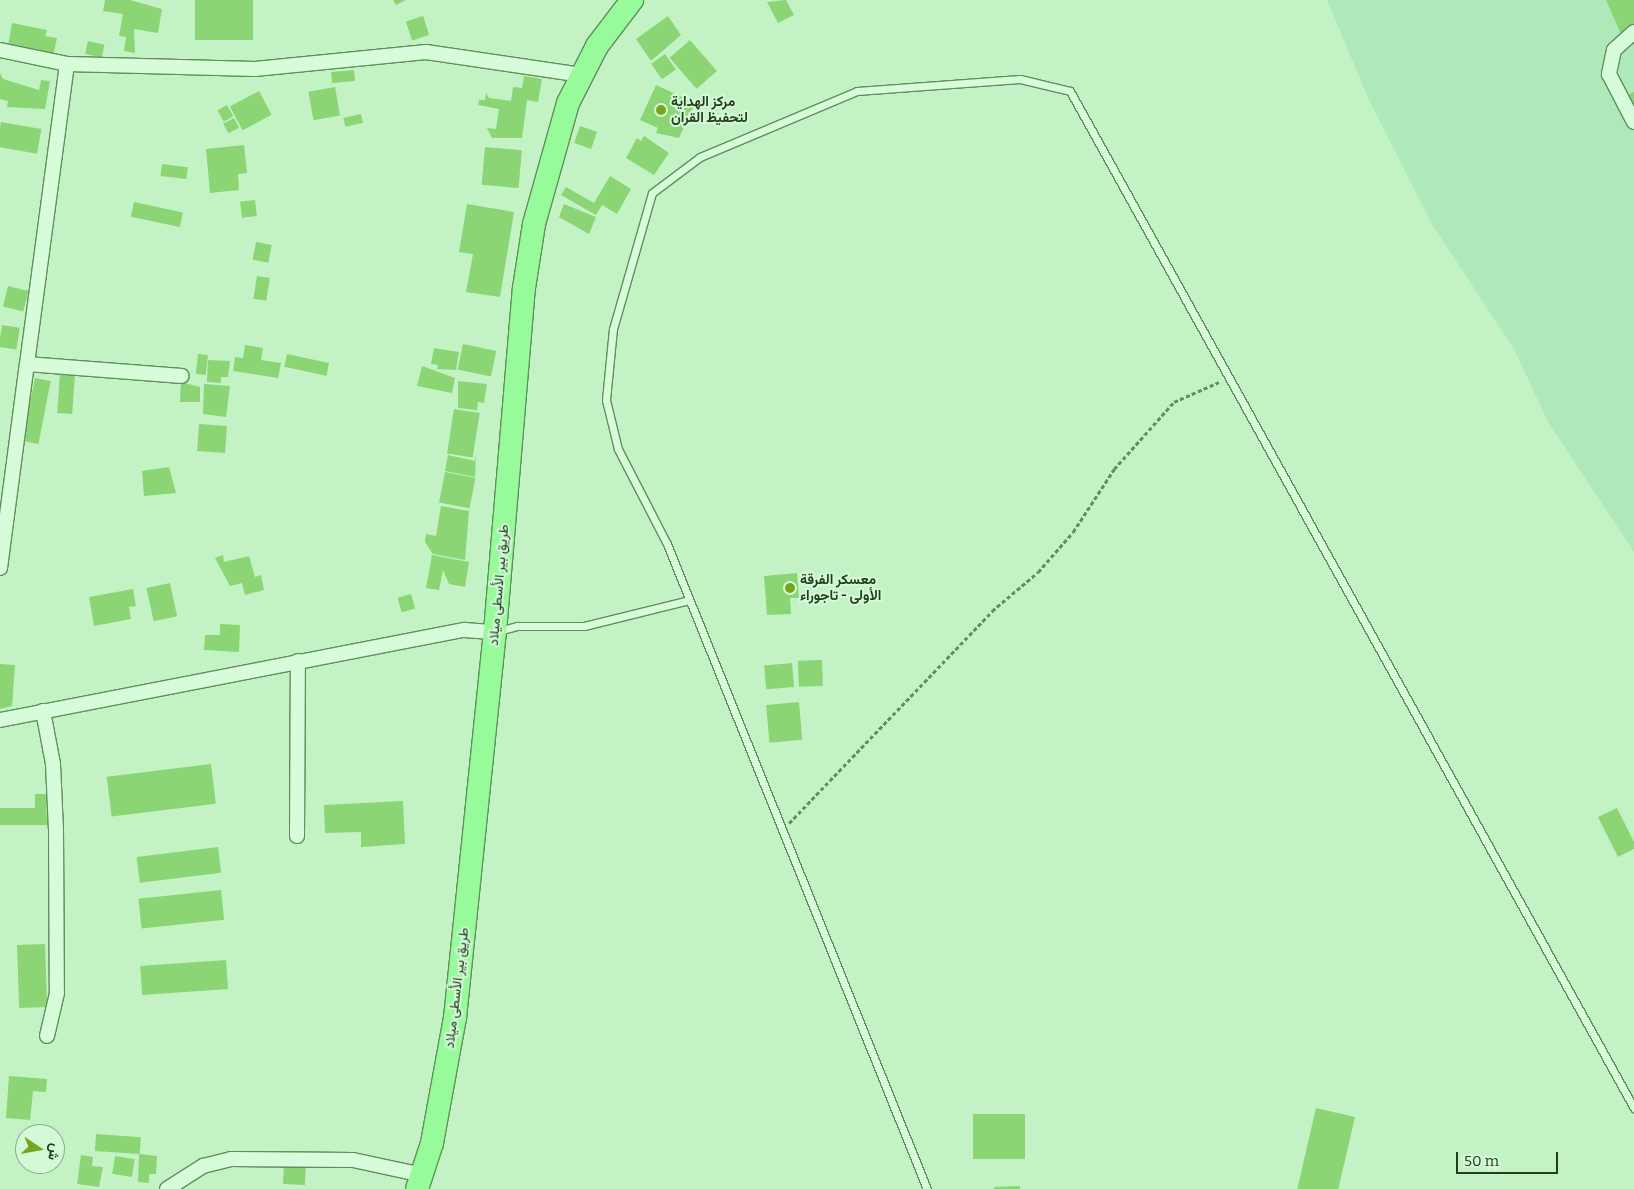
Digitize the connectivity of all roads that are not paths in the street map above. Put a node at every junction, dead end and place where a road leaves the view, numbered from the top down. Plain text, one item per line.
1 (632, 0) edge
2 (1634, 32) edge
3 (0, 50) edge
4 (67, 64) junction
5 (582, 74) junction
6 (1634, 122) edge
7 (27, 364) junction
8 (182, 376) dead end
9 (0, 568) edge
10 (689, 600) junction
11 (495, 632) junction
12 (298, 661) junction
13 (43, 711) junction
14 (0, 720) edge
15 (297, 836) dead end
16 (47, 1036) dead end
17 (1634, 1108) edge
18 (420, 1182) edge
19 (167, 1189) edge
20 (927, 1189) edge

1 - 5 main road, طريق بير الأسطى ميلاد
2 - 6 street
3 - 4 street
4 - 5 street
4 - 7 street
5 - 11 main road, طريق بير الأسطى ميلاد
7 - 8 street
7 - 9 street
10 - 11 lane
10 - 17 lane
10 - 20 lane
11 - 12 street
11 - 18 main road, طريق بير الأسطى ميلاد
12 - 13 street
12 - 15 street
13 - 14 street
13 - 16 street
18 - 19 street

